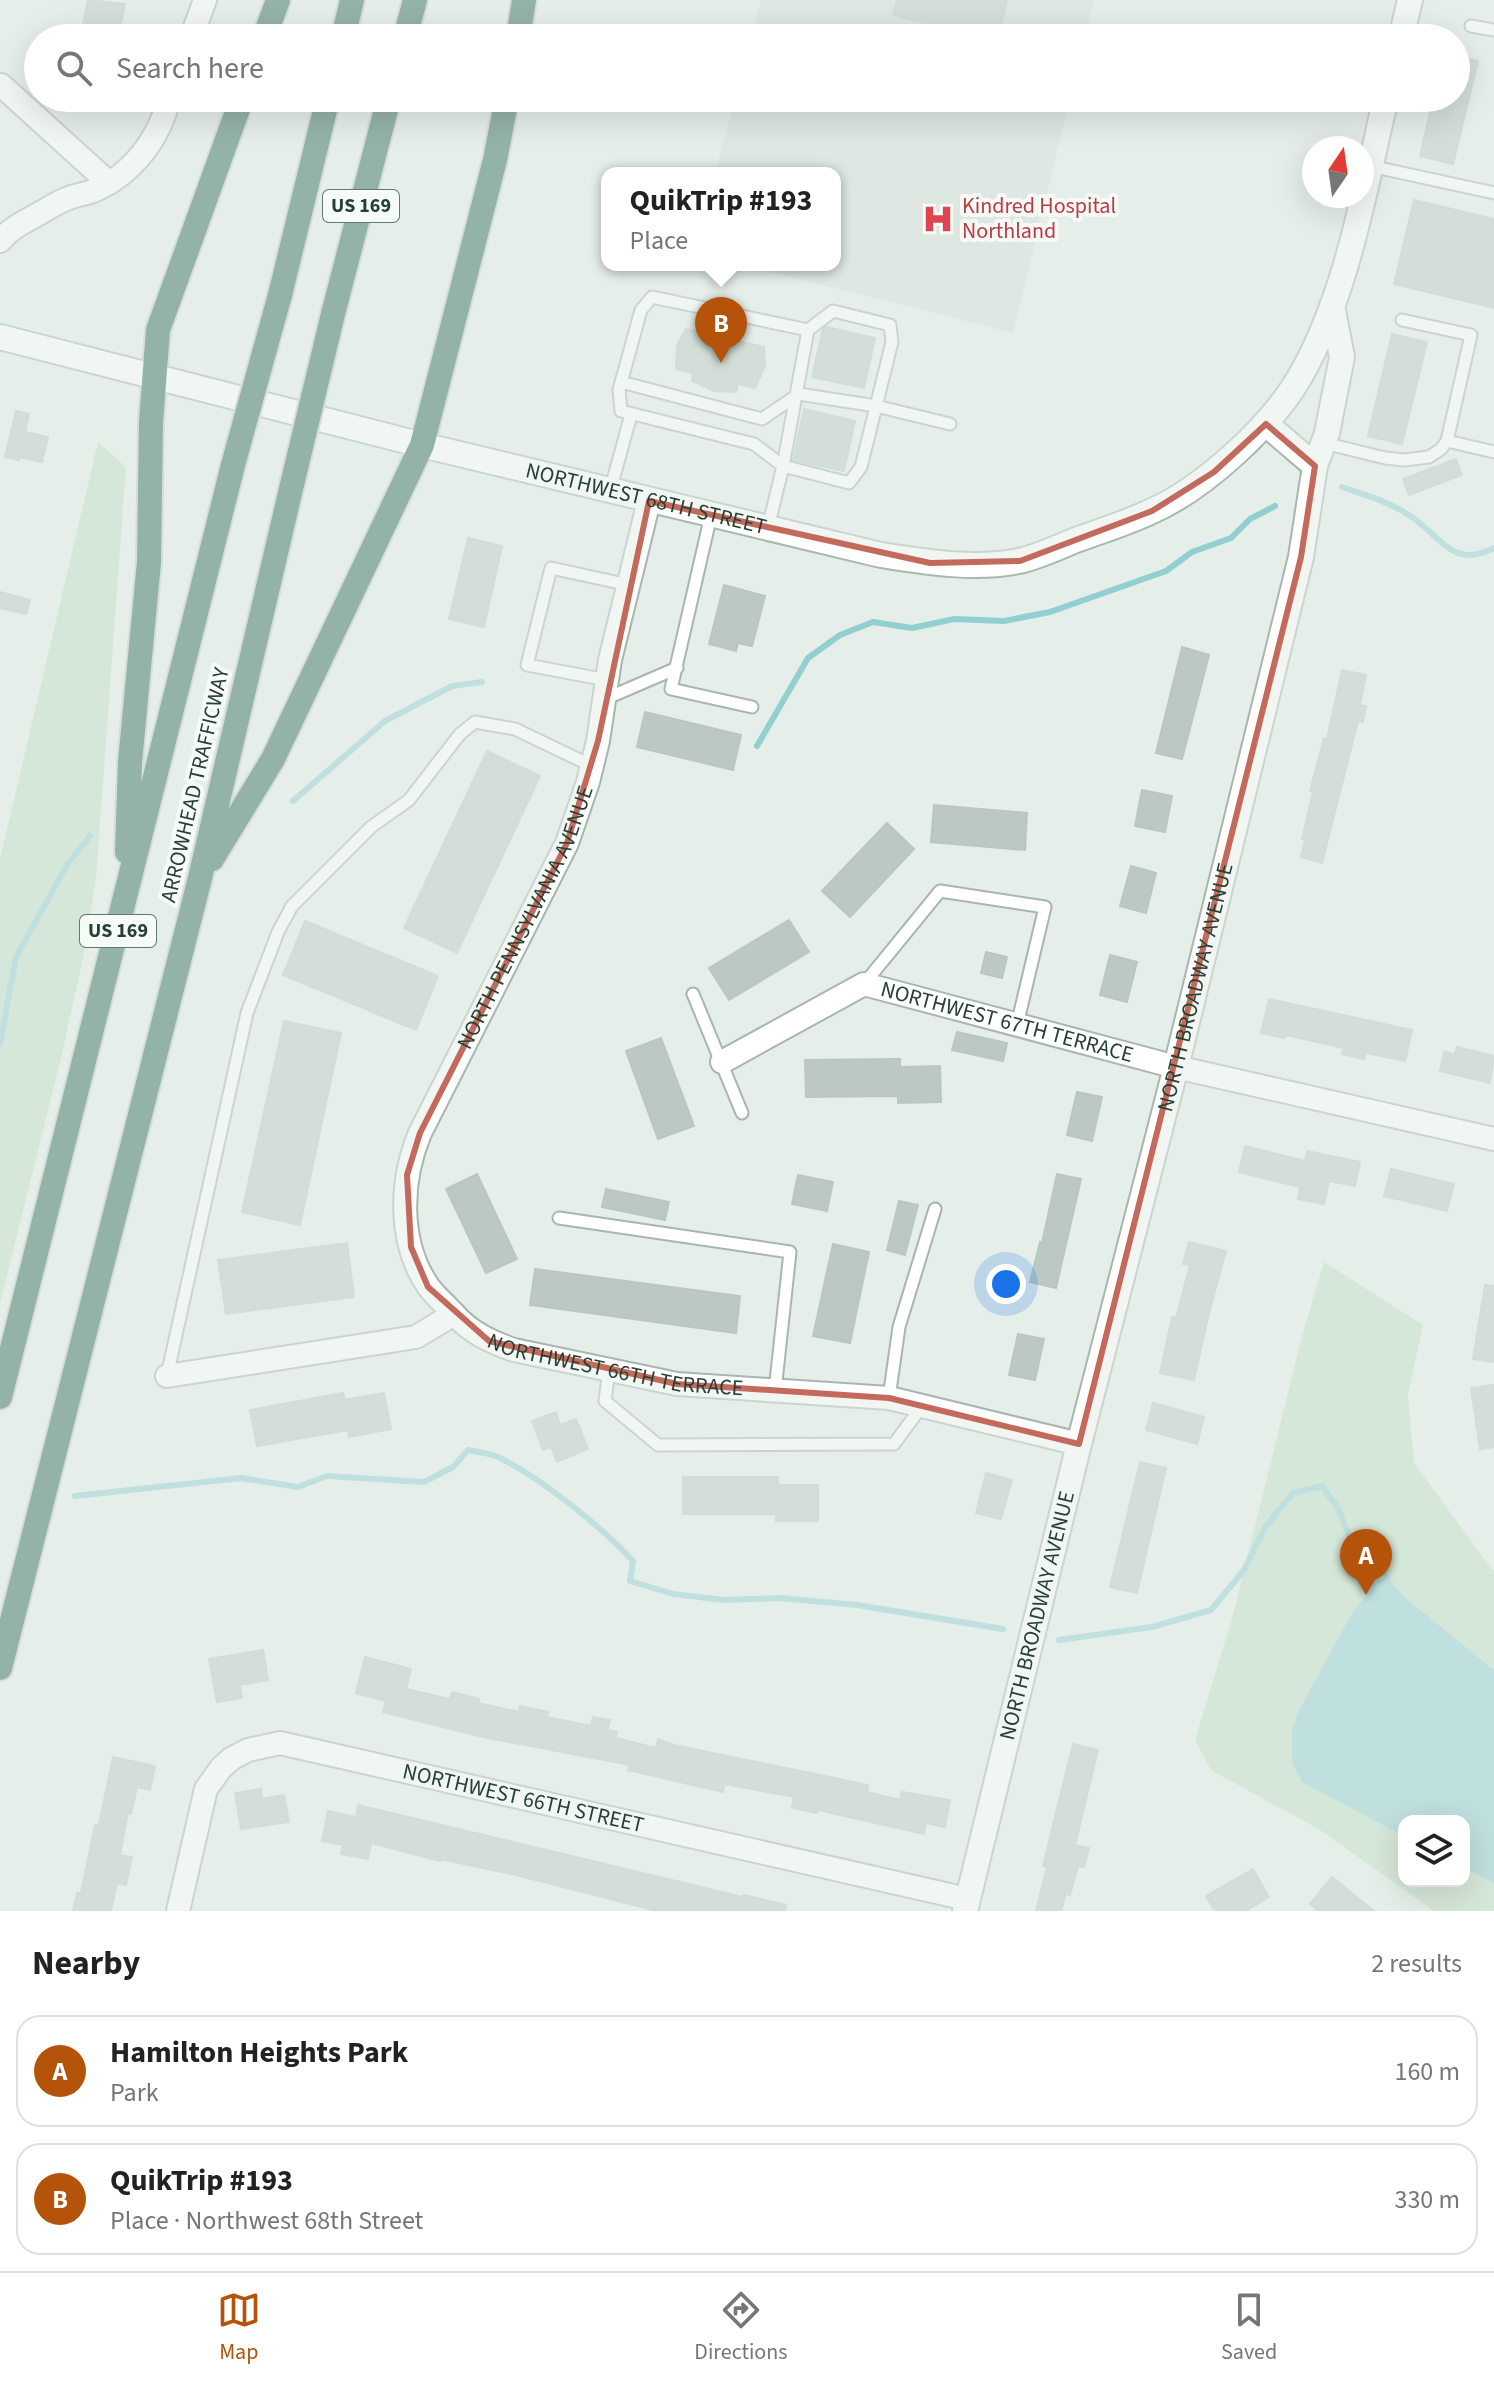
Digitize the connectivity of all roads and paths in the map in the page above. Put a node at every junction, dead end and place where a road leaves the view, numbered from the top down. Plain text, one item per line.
1 (205, 0) edge
2 (278, 0) edge
3 (352, 0) edge
4 (415, 0) edge
5 (524, 0) edge
6 (1410, 0) edge
7 (196, 24) edge
8 (269, 24) edge
9 (346, 24) edge
10 (409, 24) edge
11 (520, 24) edge
12 (1404, 24) edge
13 (1471, 26) dead end
14 (1494, 30) edge
15 (1, 85) edge
16 (24, 106) edge
17 (31, 112) edge
18 (165, 112) edge
19 (237, 112) edge
20 (325, 112) edge
21 (385, 112) edge
22 (504, 112) edge
23 (1383, 112) edge
24 (1374, 149) edge
25 (1374, 167) edge
26 (109, 183) junction
27 (1494, 193) edge
28 (1359, 208) edge
29 (0, 241) edge
30 (1332, 306) junction
31 (1402, 320) dead end
32 (808, 330) junction
33 (0, 337) edge
34 (154, 375) junction
35 (621, 382) junction
36 (799, 394) junction
37 (876, 406) junction
38 (631, 415) junction
39 (950, 424) dead end
40 (1266, 424) junction
41 (1447, 441) junction
42 (422, 445) junction
43 (1494, 452) edge
44 (1319, 455) junction
45 (783, 466) junction
46 (610, 491) junction
47 (649, 501) junction
48 (711, 515) junction
49 (768, 529) junction
50 (629, 585) junction
51 (677, 668) junction
52 (606, 690) junction
53 (752, 707) dead end
54 (592, 766) junction
55 (200, 878) junction
56 (125, 903) junction
57 (864, 984) junction
58 (693, 994) dead end
59 (1016, 1026) junction
60 (722, 1062) junction
61 (1176, 1067) junction
62 (742, 1113) dead end
63 (1494, 1139) edge
64 (935, 1209) dead end
65 (559, 1218) dead end
66 (454, 1314) junction
67 (609, 1369) junction
68 (167, 1376) joint
69 (775, 1392) junction
70 (0, 1397) edge
71 (889, 1398) junction
72 (923, 1406) junction
73 (1079, 1444) junction
74 (0, 1668) edge
75 (966, 1905) edge
76 (178, 1911) edge

1 - 7 street
2 - 8 highway
3 - 9 highway
4 - 10 highway
5 - 11 highway
6 - 12 main road
13 - 14 lane
15 - 16 street
17 - 26 street
18 - 26 street
19 - 34 highway
20 - 56 highway, ARROWHEAD TRAFFICWAY / US 169, bridge
21 - 55 highway, ARROWHEAD TRAFFICWAY / US 169, bridge
22 - 42 highway
23 - 24 main road
25 - 27 lane
26 - 29 street
28 - 30 main road
30 - 40 main road
30 - 44 main road, NORTH BROADWAY AVENUE
31 - 41 lane
32 - 35 lane
32 - 36 lane
32 - 37 lane
33 - 34 main road, NORTHWEST 68TH STREET
34 - 42 main road, NORTHWEST 68TH STREET
34 - 56 highway
35 - 36 lane
35 - 38 lane
36 - 37 lane
36 - 45 lane
37 - 39 lane
37 - 45 lane
38 - 45 lane
38 - 46 lane
40 - 44 main road
40 - 49 main road, NORTHWEST 68TH STREET
41 - 43 lane
41 - 44 lane
42 - 46 main road, NORTHWEST 68TH STREET
42 - 55 highway
44 - 61 main road, NORTH BROADWAY AVENUE
45 - 49 lane
46 - 47 main road, NORTHWEST 68TH STREET
47 - 48 main road, NORTHWEST 68TH STREET
47 - 50 street, NORTH PENNSYLVANIA AVENUE
48 - 49 main road, NORTHWEST 68TH STREET
48 - 51 lane
50 - 52 street, NORTH PENNSYLVANIA AVENUE
50 - 52 lane
51 - 52 lane
51 - 53 lane
52 - 54 street, NORTH PENNSYLVANIA AVENUE
54 - 66 street, NORTH PENNSYLVANIA AVENUE
54 - 68 lane
55 - 74 highway, ARROWHEAD TRAFFICWAY / US 169
56 - 70 highway, ARROWHEAD TRAFFICWAY / US 169
57 - 59 street, NORTHWEST 67TH TERRACE
57 - 59 lane
57 - 60 street, NORTHWEST 67TH TERRACE
58 - 60 lane
59 - 61 street, NORTHWEST 67TH TERRACE
60 - 62 lane
61 - 63 street, NORTHWEST 67TH TERRACE
61 - 73 main road, NORTH BROADWAY AVENUE
64 - 71 lane
65 - 69 lane
66 - 67 street, NORTHWEST 66TH TERRACE
66 - 68 street
67 - 69 street, NORTHWEST 66TH TERRACE
67 - 72 lane
69 - 71 street, NORTHWEST 66TH TERRACE
71 - 72 street, NORTHWEST 66TH TERRACE
72 - 73 street, NORTHWEST 66TH TERRACE
73 - 75 main road, NORTH BROADWAY AVENUE
75 - 76 street, NORTHWEST 66TH STREET

